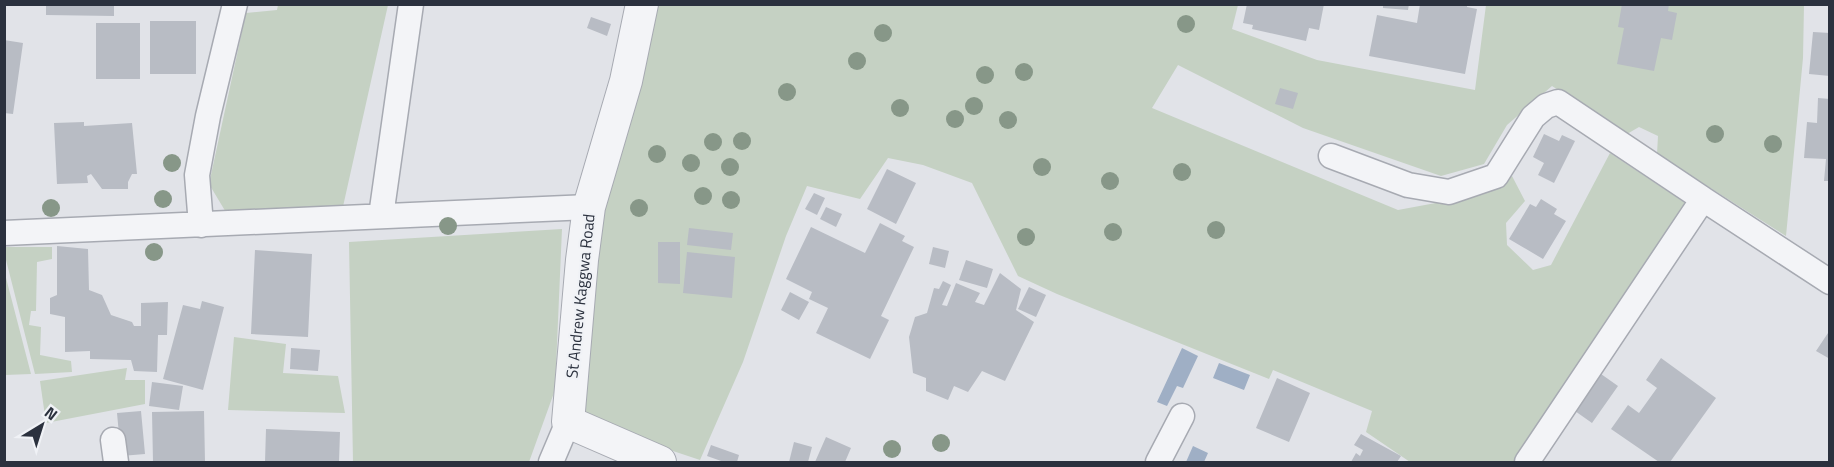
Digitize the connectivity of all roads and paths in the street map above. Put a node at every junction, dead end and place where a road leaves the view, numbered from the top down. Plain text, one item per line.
1 (235, 4) edge
2 (411, 4) edge
3 (642, 4) edge
4 (1331, 156) dead end
5 (1703, 199) junction
6 (589, 207) junction
7 (381, 216) junction
8 (201, 225) junction
9 (4, 233) edge
10 (1830, 282) edge
11 (1182, 416) dead end
12 (568, 422) junction
13 (551, 462) edge
14 (660, 462) edge
15 (1158, 462) edge
16 (1527, 462) edge

1 - 8 street
2 - 7 street
3 - 6 street, St Andrew Kaggwa Road
4 - 5 street
5 - 10 street
5 - 16 street
6 - 7 street
6 - 12 street, St Andrew Kaggwa Road
7 - 8 street
8 - 9 street
11 - 15 street
12 - 13 street
12 - 14 street

